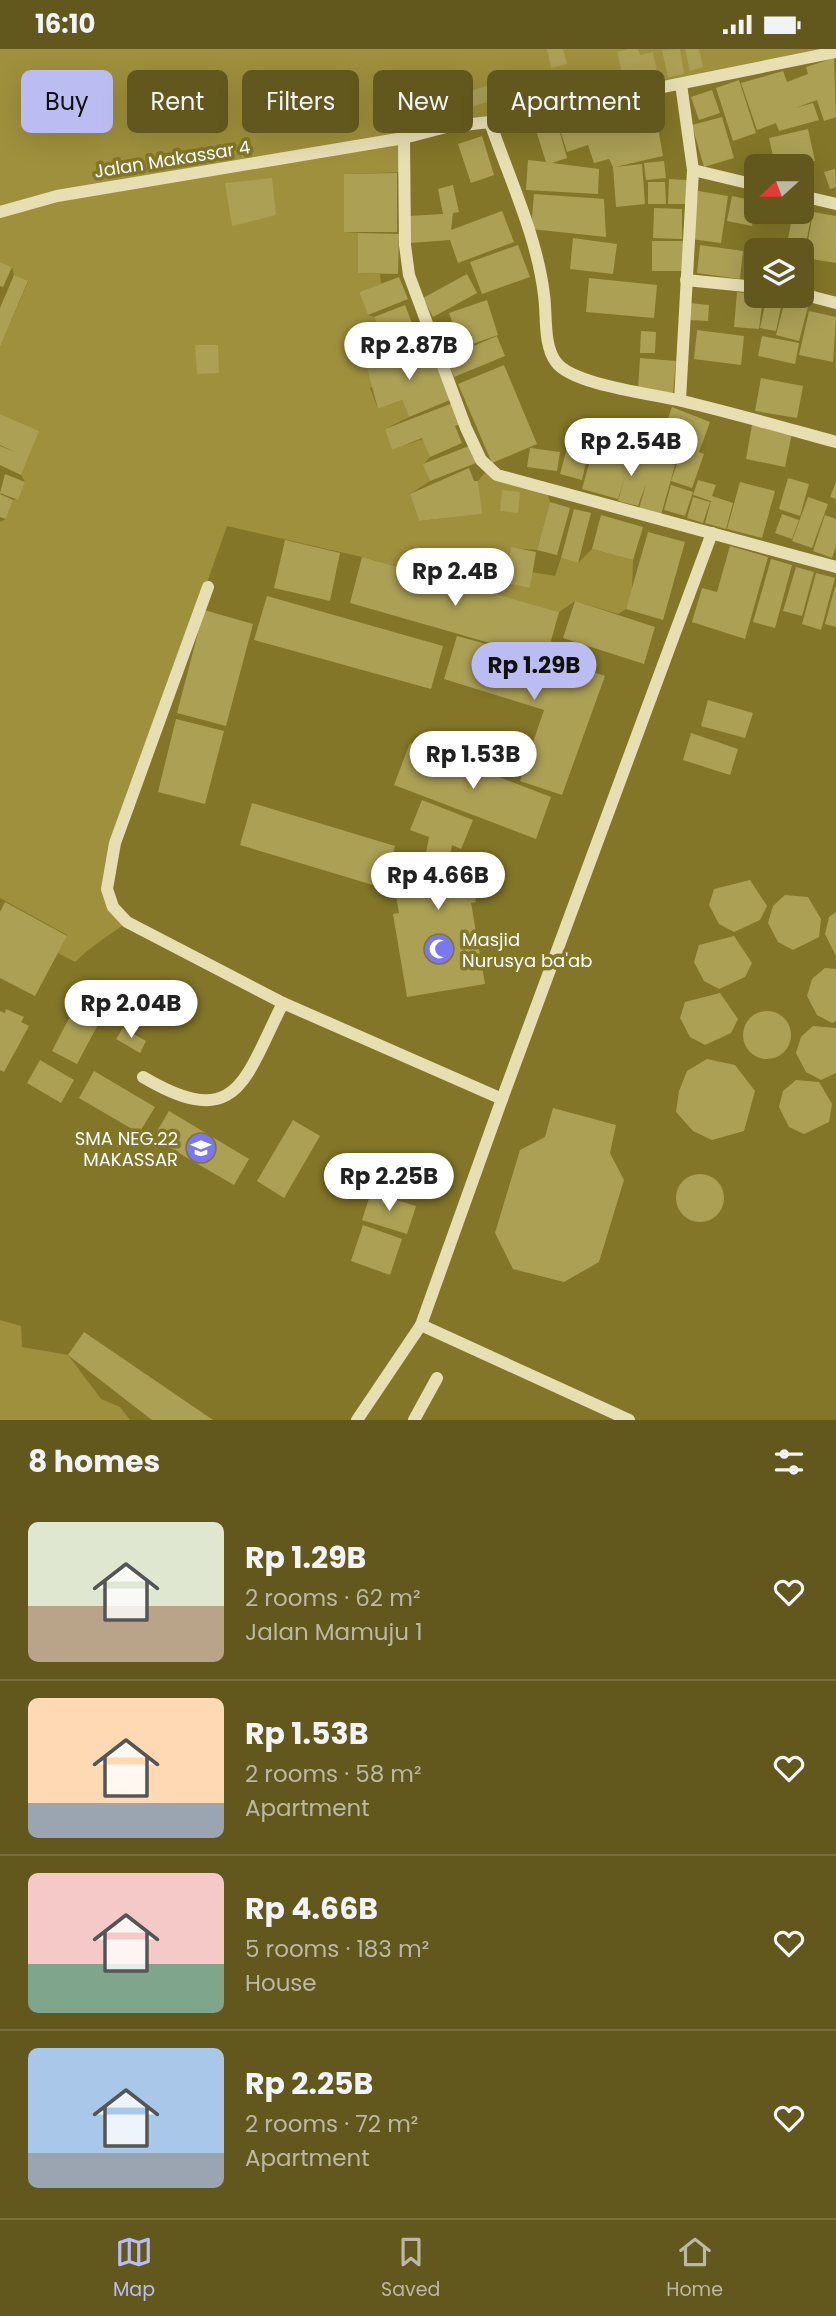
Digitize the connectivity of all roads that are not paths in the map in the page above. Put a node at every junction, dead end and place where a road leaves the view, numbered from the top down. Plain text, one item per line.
1 (836, 52) edge
2 (681, 84) junction
3 (665, 87) edge
4 (487, 122) edge
5 (494, 133) edge
6 (404, 138) junction
7 (694, 170) junction
8 (744, 182) edge
9 (814, 199) edge
10 (836, 204) edge
11 (0, 212) edge
12 (686, 280) junction
13 (744, 286) edge
14 (814, 297) edge
15 (836, 303) edge
16 (680, 400) junction
17 (836, 442) edge
18 (712, 533) junction
19 (836, 567) edge
20 (208, 587) dead end
21 (283, 1003) junction
22 (143, 1077) dead end
23 (502, 1099) junction
24 (421, 1325) junction
25 (436, 1378) dead end
26 (357, 1420) edge
27 (414, 1420) edge
28 (629, 1420) edge

1 - 2 street, Jalan Makassar 4
2 - 3 street, Jalan Makassar 4
2 - 7 street
4 - 6 street, Jalan Makassar 4
5 - 16 street
6 - 11 street, Jalan Makassar 4
6 - 18 street
7 - 8 street
7 - 12 street
9 - 10 street
12 - 13 street
12 - 16 street
14 - 15 street
16 - 17 street
18 - 19 street
18 - 23 street
20 - 21 street
21 - 22 street
21 - 23 street
23 - 24 street
24 - 26 street
24 - 28 street
25 - 27 street

